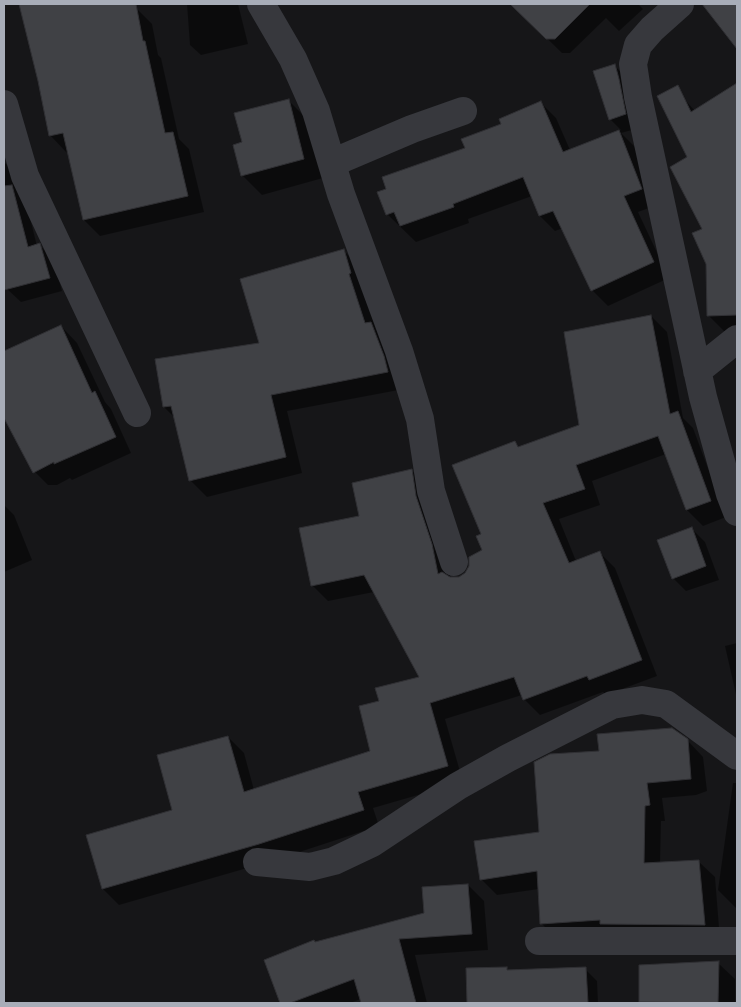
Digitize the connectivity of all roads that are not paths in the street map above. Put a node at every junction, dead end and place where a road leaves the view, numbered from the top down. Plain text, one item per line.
1 (261, 4) edge
2 (680, 4) edge
3 (4, 104) edge
4 (463, 111) dead end
5 (332, 163) junction
6 (737, 339) edge
7 (697, 372) junction
8 (137, 413) dead end
9 (737, 512) edge
10 (454, 562) dead end
11 (737, 756) edge
12 (257, 862) dead end
13 (538, 941) dead end
14 (737, 941) edge

1 - 5 street
2 - 7 street
3 - 8 street
4 - 5 street
5 - 10 street
6 - 7 street
7 - 9 street
11 - 12 street
13 - 14 street

